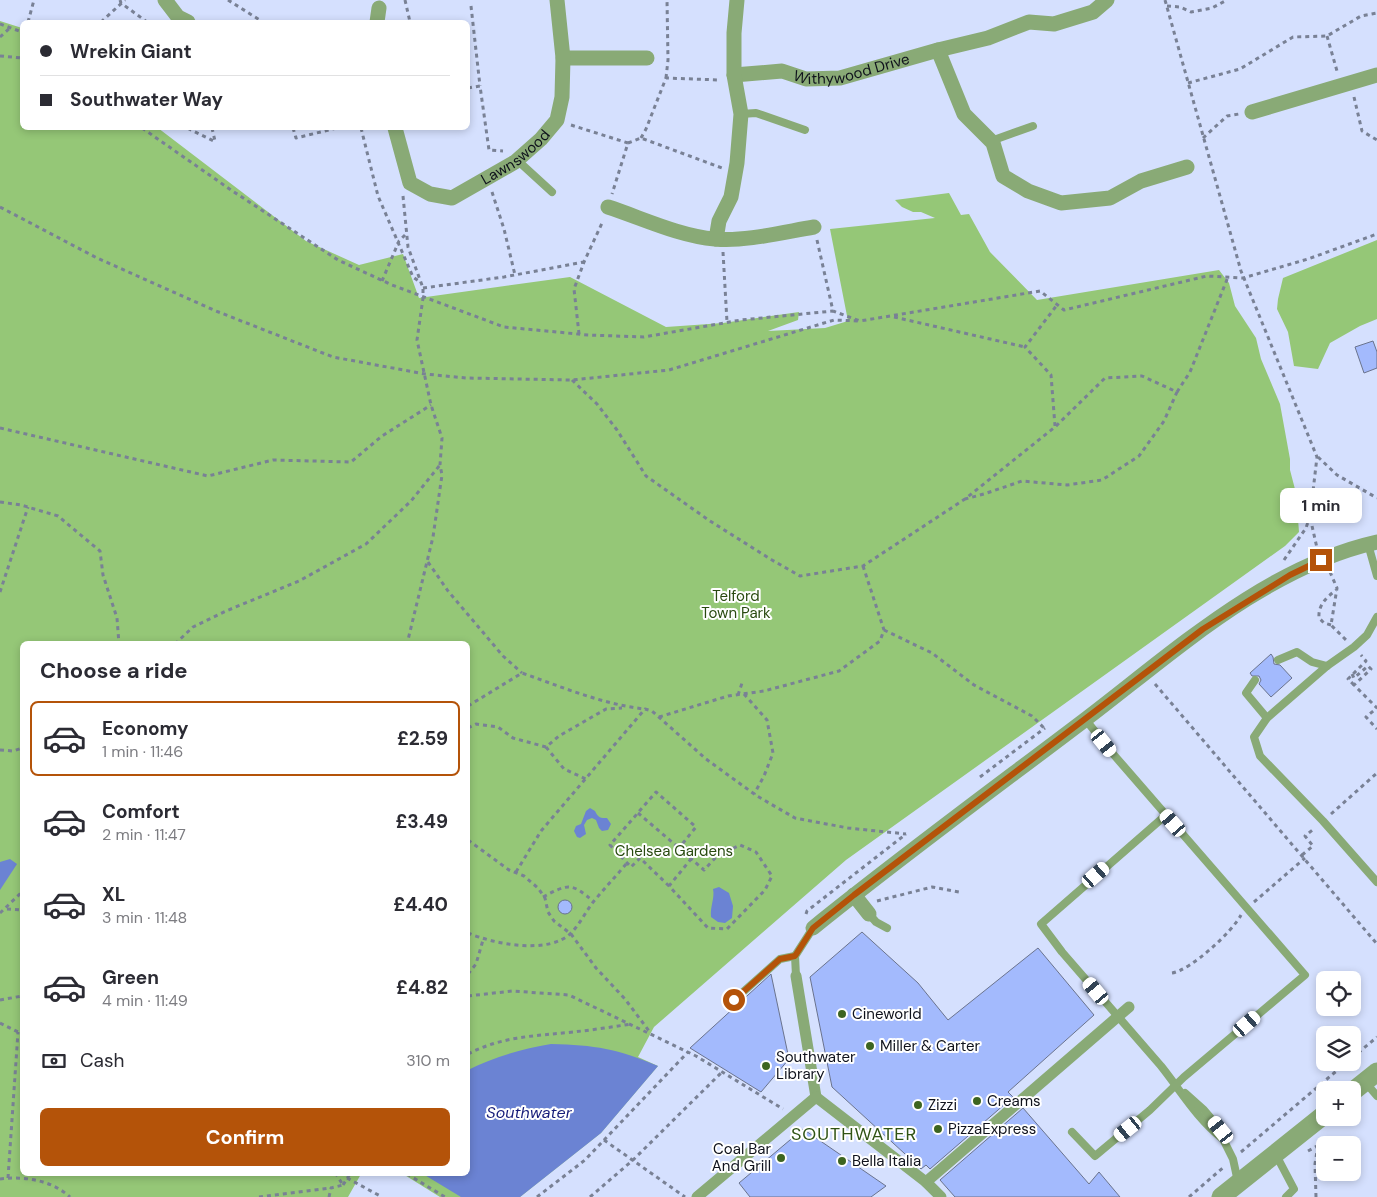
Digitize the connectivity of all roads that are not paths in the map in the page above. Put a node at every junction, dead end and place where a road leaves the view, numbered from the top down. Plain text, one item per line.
1 (165, 0) edge
2 (557, 0) edge
3 (737, 0) edge
4 (1107, 0) edge
5 (184, 20) edge
6 (938, 50) junction
7 (563, 58) junction
8 (647, 58) dead end
9 (1377, 75) edge
10 (735, 79) junction
11 (1252, 112) road end
12 (741, 114) junction
13 (1033, 126) dead end
14 (396, 130) edge
15 (806, 130) dead end
16 (991, 141) junction
17 (519, 159) junction
18 (1187, 167) dead end
19 (552, 192) dead end
20 (608, 207) dead end
21 (814, 227) road end
22 (719, 239) junction
23 (1372, 543) edge
24 (1377, 576) edge
25 (1377, 617) edge
26 (1278, 660) dead end
27 (1327, 666) junction
28 (1255, 680) dead end
29 (1267, 718) junction
30 (1086, 719) junction
31 (1166, 815) junction
32 (1377, 882) edge
33 (862, 905) junction
34 (813, 928) joint
35 (887, 928) dead end
36 (795, 956) junction
37 (796, 976) joint
38 (734, 1000) dead end
39 (1129, 1008) dead end
40 (1118, 1018) junction
41 (1176, 1085) junction
42 (816, 1097) junction
43 (1316, 1121) edge
44 (1072, 1132) dead end
45 (1276, 1153) junction
46 (926, 1182) junction
47 (1238, 1182) junction
48 (1291, 1195) edge
49 (697, 1197) edge
50 (941, 1197) edge
51 (1221, 1197) edge

1 - 5 street
2 - 7 street, Lawnswood
3 - 10 street
4 - 6 street, Withywood Drive
6 - 10 street, Withywood Drive
6 - 16 street
7 - 8 street
7 - 17 street, Lawnswood
9 - 11 street
10 - 12 street
12 - 15 lane
12 - 22 street
13 - 16 lane
14 - 17 street, Lawnswood
16 - 18 street
17 - 19 lane
20 - 22 street
21 - 22 street
23 - 24 lane
23 - 30 street
25 - 27 lane
26 - 27 lane
27 - 29 lane
28 - 29 lane
29 - 32 lane
30 - 31 lane
30 - 33 street
31 - 40 lane
31 - 41 lane
33 - 34 street
33 - 35 lane
34 - 36 lane
36 - 37 lane
36 - 38 lane
37 - 42 street
39 - 40 street
40 - 41 lane
40 - 46 street
41 - 44 lane
41 - 47 lane
42 - 46 street
42 - 49 street
43 - 45 street
45 - 47 street
45 - 48 lane
46 - 50 street
47 - 51 street

